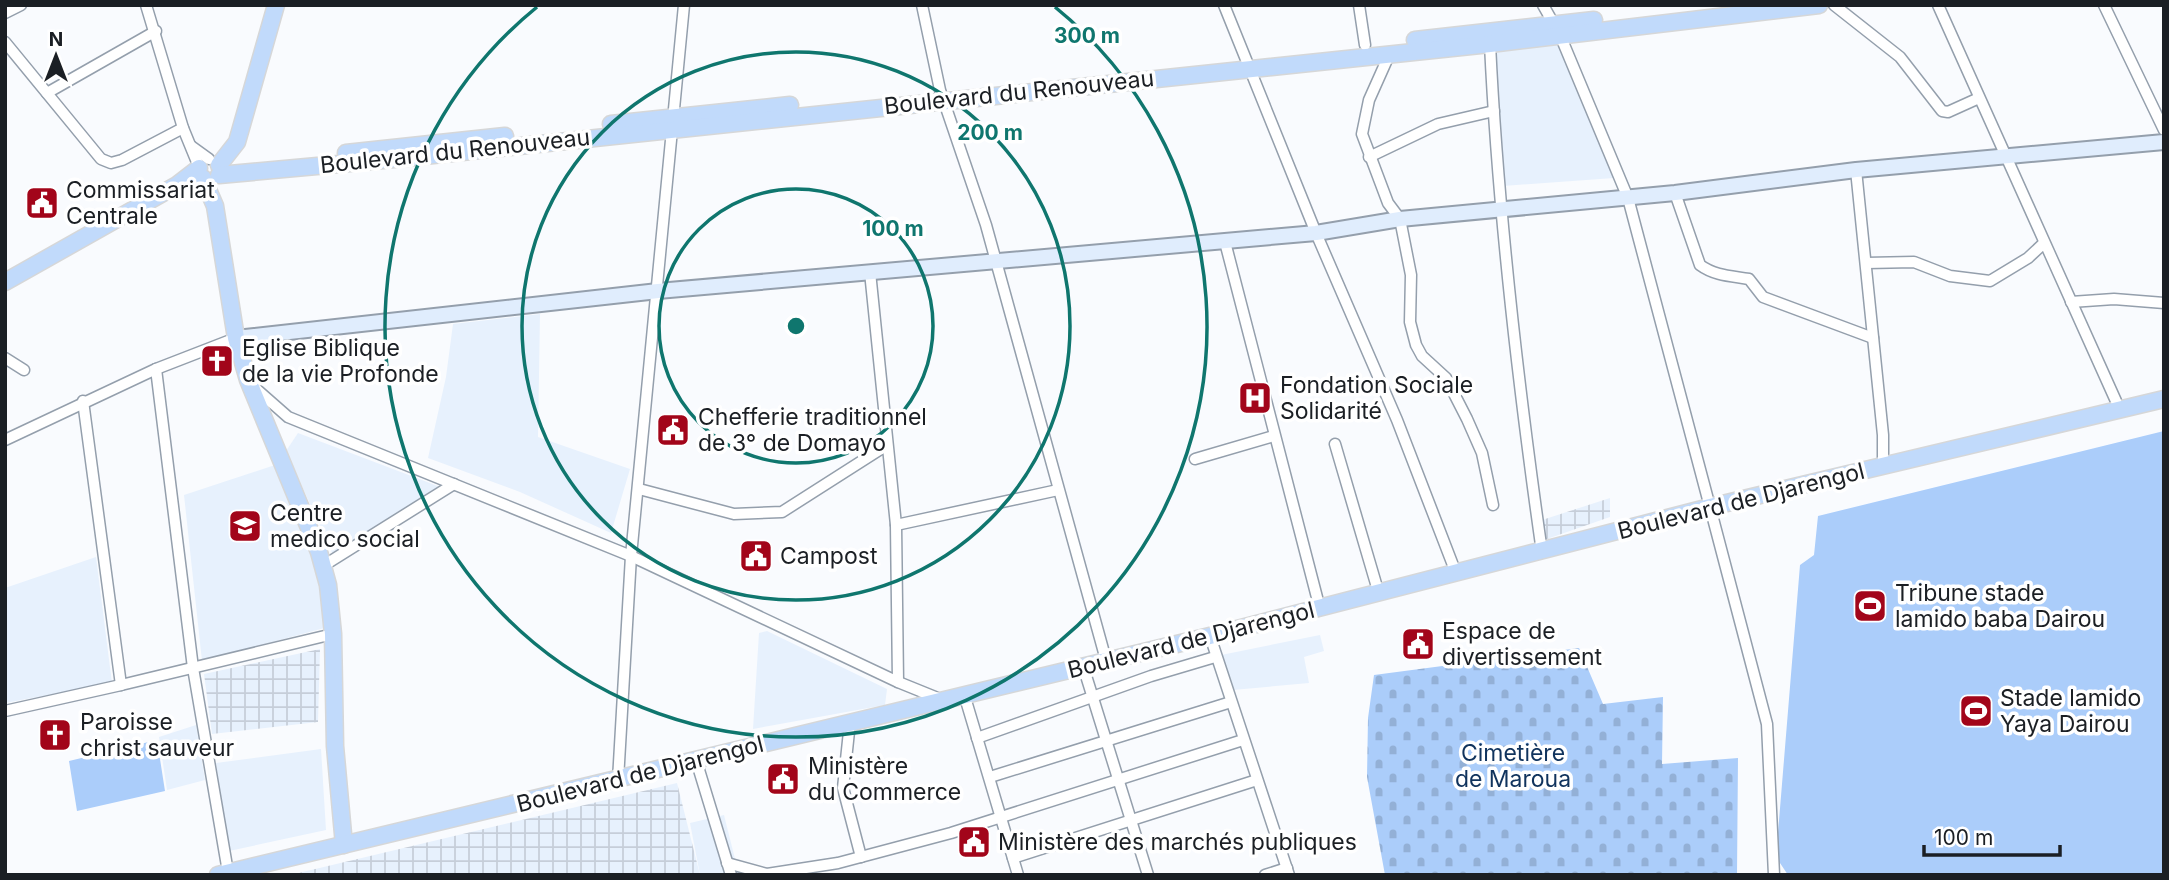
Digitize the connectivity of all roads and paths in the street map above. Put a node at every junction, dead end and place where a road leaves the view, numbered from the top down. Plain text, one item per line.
1 (21, 5) edge
2 (146, 5) edge
3 (276, 5) edge
4 (684, 5) edge
5 (922, 5) edge
6 (1224, 5) edge
7 (1359, 5) edge
8 (1543, 5) edge
9 (1736, 5) edge
10 (1819, 5) edge
11 (1834, 5) edge
12 (1938, 5) edge
13 (2105, 5) edge
14 (5, 13) edge
15 (1557, 30) junction
16 (156, 31) junction
17 (5, 42) edge
18 (1490, 44) junction
19 (1365, 45) junction
20 (1390, 53) junction
21 (1247, 63) junction
22 (47, 93) junction
23 (942, 96) junction
24 (1979, 98) junction
25 (1494, 111) junction
26 (675, 122) junction
27 (183, 128) junction
28 (2164, 130) edge
29 (2164, 142) edge
30 (1369, 157) junction
31 (2006, 159) junction
32 (210, 169) junction
33 (1856, 170) junction
34 (1675, 193) junction
35 (1628, 198) junction
36 (1502, 210) junction
37 (1400, 219) junction
38 (1316, 233) junction
39 (1224, 242) junction
40 (2044, 243) junction
41 (995, 260) junction
42 (1866, 263) junction
43 (870, 272) junction
44 (5, 282) edge
45 (658, 291) junction
46 (2071, 302) junction
47 (2164, 303) edge
48 (236, 338) junction
49 (1873, 338) junction
50 (5, 358) edge
51 (156, 369) junction
52 (24, 370) dead end
53 (248, 380) junction
54 (2164, 399) edge
55 (83, 401) junction
56 (2120, 410) junction
57 (1274, 436) junction
58 (5, 440) edge
59 (1335, 444) dead end
60 (887, 445) junction
61 (1195, 459) dead end
62 (1883, 465) junction
63 (454, 484) junction
64 (639, 489) junction
65 (1058, 490) junction
66 (1493, 505) dead end
67 (1710, 507) junction
68 (896, 525) junction
69 (1542, 552) junction
70 (631, 556) junction
71 (323, 566) junction
72 (1456, 573) junction
73 (1379, 594) junction
74 (1320, 609) junction
75 (334, 634) junction
76 (1210, 636) junction
77 (1215, 657) junction
78 (1106, 660) junction
79 (1083, 666) junction
80 (193, 668) junction
81 (898, 682) junction
82 (121, 685) junction
83 (964, 694) junction
84 (941, 699) junction
85 (1092, 699) junction
86 (1231, 702) junction
87 (5, 711) edge
88 (850, 722) junction
89 (977, 738) junction
90 (1243, 740) junction
91 (1105, 741) junction
92 (696, 760) junction
93 (990, 778) junction
94 (1116, 779) junction
95 (618, 780) junction
96 (1257, 780) junction
97 (1001, 816) junction
98 (1129, 819) junction
99 (344, 845) junction
100 (861, 857) junction
101 (1013, 858) junction
102 (727, 863) junction
103 (1288, 871) edge
104 (223, 874) edge
105 (731, 875) edge
106 (1018, 875) edge
107 (1148, 875) edge
108 (1265, 875) edge
109 (1773, 875) edge

1 - 14 street
2 - 16 street
3 - 32 main road
4 - 26 street
5 - 23 street
6 - 21 street
7 - 19 street
8 - 15 street
9 - 15 main road, Boulevard du Renouveau
10 - 15 main road, Boulevard du Renouveau
11 - 24 street
12 - 24 street
13 - 28 street
15 - 18 main road, Boulevard du Renouveau
15 - 19 main road, Boulevard du Renouveau
15 - 35 street
16 - 22 street
16 - 27 street
17 - 22 street
18 - 20 main road, Boulevard du Renouveau
18 - 25 street
19 - 21 main road, Boulevard du Renouveau
20 - 21 main road, Boulevard du Renouveau
20 - 30 street
21 - 23 main road, Boulevard du Renouveau
21 - 38 street
22 - 27 street
23 - 26 main road, Boulevard du Renouveau
23 - 41 street
24 - 31 street
25 - 30 street
25 - 36 street
26 - 32 main road, Boulevard du Renouveau
26 - 45 street
27 - 32 street
29 - 31 main road
30 - 37 street
31 - 33 main road
31 - 40 street
32 - 44 main road
32 - 48 main road
33 - 34 main road
33 - 42 street
34 - 35 main road
34 - 49 street
35 - 36 main road
35 - 67 street
36 - 37 main road
36 - 69 street
37 - 38 main road
37 - 66 street
38 - 39 main road
38 - 72 street
39 - 41 main road
39 - 57 street
40 - 42 street
40 - 46 street
41 - 43 main road
41 - 65 street
42 - 49 street
43 - 45 main road
43 - 60 street
45 - 48 main road
45 - 64 street
46 - 47 street
46 - 56 street
48 - 51 street
48 - 53 main road
49 - 62 street
50 - 52 street
51 - 55 street
51 - 80 street
53 - 63 street
53 - 71 main road
54 - 56 main road, Boulevard de Djarengol
55 - 58 street
55 - 82 street
56 - 62 main road, Boulevard de Djarengol
57 - 61 street
57 - 74 street
59 - 73 street
60 - 64 street
60 - 68 street
62 - 67 main road, Boulevard de Djarengol
63 - 70 street
63 - 71 street
64 - 70 street
65 - 68 street
65 - 78 street
67 - 69 main road, Boulevard de Djarengol
67 - 109 street
68 - 81 street
69 - 72 main road, Boulevard de Djarengol
70 - 81 street
70 - 95 street
71 - 75 main road
72 - 73 main road, Boulevard de Djarengol
73 - 74 main road, Boulevard de Djarengol
74 - 76 main road, Boulevard de Djarengol
75 - 80 street
75 - 99 main road
76 - 77 street
76 - 78 main road, Boulevard de Djarengol
77 - 85 street
77 - 86 street
78 - 79 main road, Boulevard de Djarengol
79 - 83 main road, Boulevard de Djarengol
79 - 85 street
80 - 82 street
80 - 104 street
81 - 84 street
82 - 87 street
83 - 84 main road, Boulevard de Djarengol
83 - 89 street
84 - 88 main road, Boulevard de Djarengol
85 - 89 street
85 - 91 street
86 - 90 street
86 - 91 street
88 - 92 main road, Boulevard de Djarengol
88 - 100 street
89 - 93 street
90 - 94 street
90 - 96 street
91 - 93 street
91 - 94 street
92 - 95 main road, Boulevard de Djarengol
92 - 102 street
93 - 97 street
94 - 97 street
94 - 98 street
95 - 99 main road, Boulevard de Djarengol
96 - 98 street
96 - 103 street
97 - 100 street
97 - 101 street
98 - 101 street
98 - 107 street
99 - 104 main road, Boulevard de Djarengol
100 - 102 street
101 - 106 street
102 - 105 street
103 - 108 street

